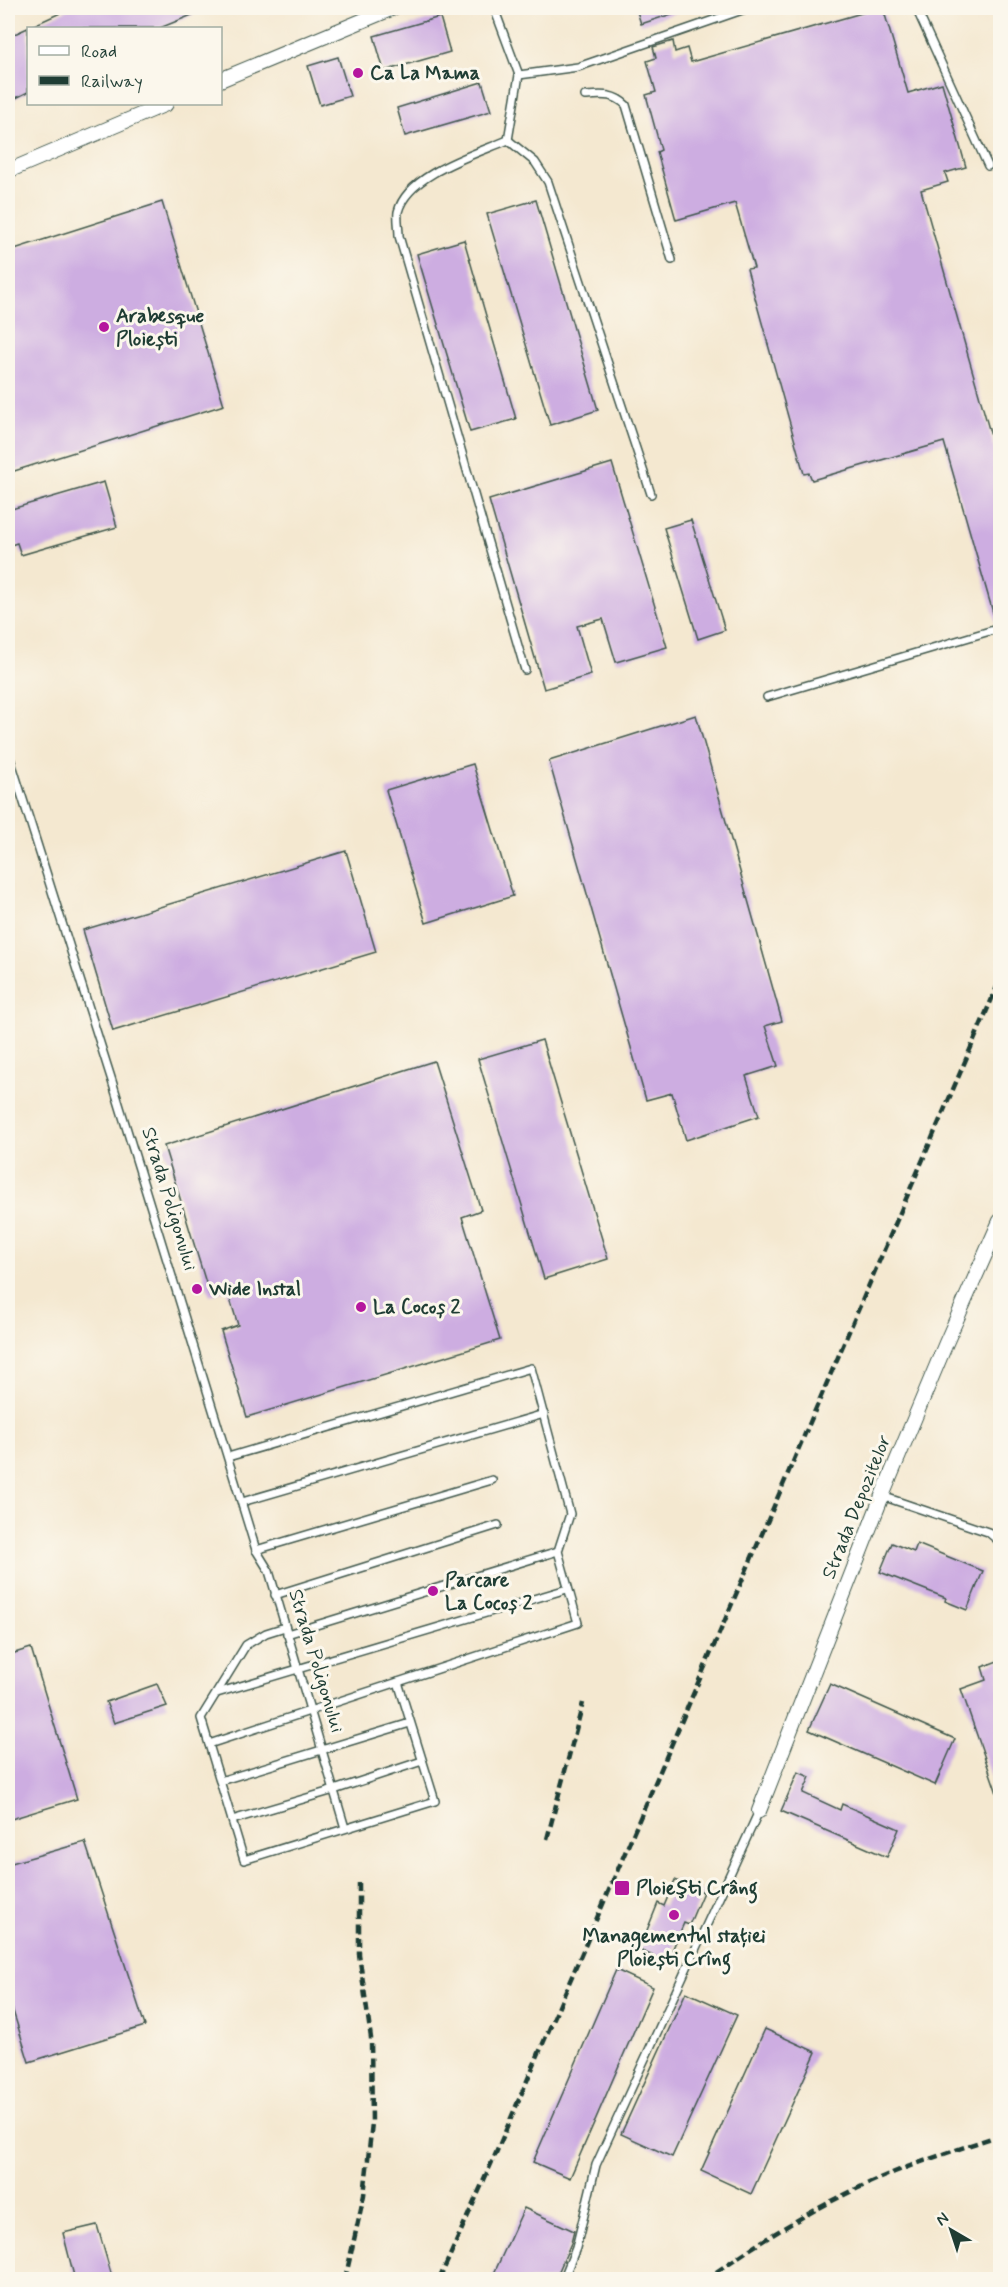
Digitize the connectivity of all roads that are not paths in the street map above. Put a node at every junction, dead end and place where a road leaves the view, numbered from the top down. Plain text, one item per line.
1 (393, 8) edge
2 (494, 8) edge
3 (748, 8) edge
4 (916, 8) edge
5 (519, 75) junction
6 (222, 79) edge
7 (585, 96) dead end
8 (164, 105) edge
9 (508, 140) junction
10 (988, 166) dead end
11 (8, 171) edge
12 (672, 260) dead end
13 (651, 494) dead end
14 (1000, 628) edge
15 (525, 670) dead end
16 (767, 697) dead end
17 (8, 752) edge
18 (1000, 1221) edge
19 (544, 1414) junction
20 (228, 1457) junction
21 (492, 1480) dead end
22 (882, 1496) junction
23 (242, 1502) junction
24 (498, 1525) dead end
25 (1000, 1542) edge
26 (256, 1550) junction
27 (558, 1551) junction
28 (567, 1589) junction
29 (275, 1595) junction
30 (286, 1630) junction
31 (298, 1669) junction
32 (398, 1682) junction
33 (217, 1693) junction
34 (310, 1710) junction
35 (410, 1723) junction
36 (209, 1744) junction
37 (322, 1750) junction
38 (422, 1761) junction
39 (220, 1781) junction
40 (334, 1790) junction
41 (759, 1810) joint
42 (232, 1820) junction
43 (345, 1828) junction
44 (562, 2280) edge

1 - 6 street
2 - 5 lane
3 - 5 lane
4 - 10 lane
5 - 9 lane
7 - 12 lane
8 - 11 street
9 - 13 lane
9 - 15 lane
14 - 16 lane
17 - 20 lane, Strada Poligonului
18 - 22 street, Strada Depozitelor
19 - 20 lane
19 - 23 lane
19 - 27 lane
20 - 23 lane, Strada Poligonului
21 - 26 lane
22 - 25 lane
22 - 41 street, Strada Depozitelor
23 - 26 lane, Strada Poligonului
24 - 29 lane
26 - 29 lane, Strada Poligonului
27 - 28 lane
27 - 30 lane
28 - 31 lane
28 - 32 lane
29 - 30 lane, Strada Poligonului
30 - 31 lane, Strada Poligonului
30 - 33 lane
31 - 33 lane
31 - 34 lane, Strada Poligonului
32 - 34 lane
32 - 35 lane
33 - 36 lane
34 - 36 lane
34 - 37 lane, Strada Poligonului
35 - 37 lane
35 - 38 lane
36 - 39 lane
37 - 39 lane
37 - 40 lane, Strada Poligonului
38 - 40 lane
38 - 43 lane
39 - 42 lane
40 - 42 lane
40 - 43 lane, Strada Poligonului
41 - 44 lane
42 - 43 lane

